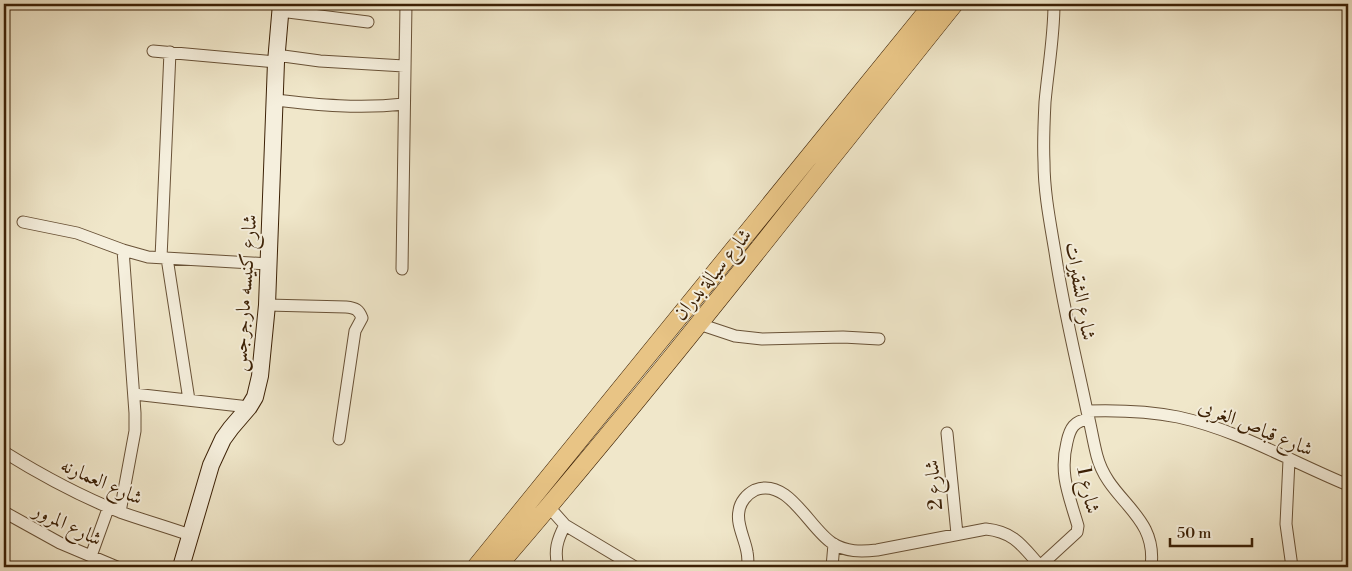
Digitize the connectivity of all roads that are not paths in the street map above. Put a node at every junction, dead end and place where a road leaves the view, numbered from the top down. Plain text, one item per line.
1 (406, 4) edge
2 (933, 4) edge
3 (954, 4) edge
4 (1054, 4) edge
5 (280, 8) edge
6 (368, 22) dead end
7 (153, 51) dead end
8 (170, 52) junction
9 (276, 59) junction
10 (404, 66) junction
11 (275, 100) junction
12 (404, 104) junction
13 (23, 222) dead end
14 (122, 250) junction
15 (164, 258) junction
16 (269, 264) junction
17 (402, 269) dead end
18 (709, 280) junction
19 (729, 289) junction
20 (267, 305) junction
21 (699, 324) junction
22 (879, 340) dead end
23 (134, 394) junction
24 (189, 400) junction
25 (249, 406) junction
26 (1088, 415) junction
27 (947, 433) dead end
28 (339, 439) dead end
29 (4, 452) edge
30 (1289, 460) junction
31 (1348, 485) edge
32 (109, 506) junction
33 (549, 507) junction
34 (4, 512) edge
35 (120, 512) junction
36 (565, 525) junction
37 (956, 534) junction
38 (190, 535) junction
39 (834, 544) junction
40 (91, 556) junction
41 (117, 567) edge
42 (181, 567) edge
43 (476, 567) edge
44 (497, 567) edge
45 (558, 567) edge
46 (635, 567) edge
47 (748, 567) edge
48 (832, 567) edge
49 (1040, 567) edge
50 (1151, 567) edge
51 (1292, 567) edge

1 - 10 street
2 - 18 main road, شارع سيالة بدران
3 - 19 main road, شارع سيالة بدران
4 - 26 street, شارع الشقيرات
5 - 6 street
5 - 9 street, شارع كنيسه مارجرجس
7 - 8 street
8 - 9 street
8 - 15 street
9 - 10 street
9 - 11 street, شارع كنيسه مارجرجس
10 - 12 street
11 - 12 street
11 - 16 street, شارع كنيسه مارجرجس
12 - 17 street
13 - 14 street
14 - 15 street
14 - 23 street
15 - 16 street
15 - 24 street
16 - 20 street, شارع كنيسه مارجرجس
18 - 19 main road
18 - 43 main road, شارع سيالة بدران
19 - 21 main road, شارع سيالة بدران
20 - 25 street, شارع كنيسه مارجرجس
20 - 28 street
21 - 22 street
21 - 33 main road, شارع سيالة بدران
23 - 24 street
23 - 35 street
24 - 25 street
25 - 38 street, شارع كنيسه مارجرجس
26 - 30 street, شارع قباص الغربى
26 - 49 street, شارع 1
26 - 50 street, شارع الشقيرات
27 - 37 street, شارع 2
29 - 32 street, شارع العمارنه
30 - 31 street, شارع قباص الغربى
30 - 51 street
32 - 35 street, شارع العمارنه
32 - 40 street
33 - 36 street
33 - 44 main road, شارع سيالة بدران
34 - 40 street, شارع المرور
35 - 38 street, شارع العمارنه
36 - 45 street
36 - 46 street
37 - 39 street
37 - 49 street
38 - 42 street, شارع كنيسه مارجرجس
39 - 47 street
39 - 48 street
40 - 41 street, شارع المرور

